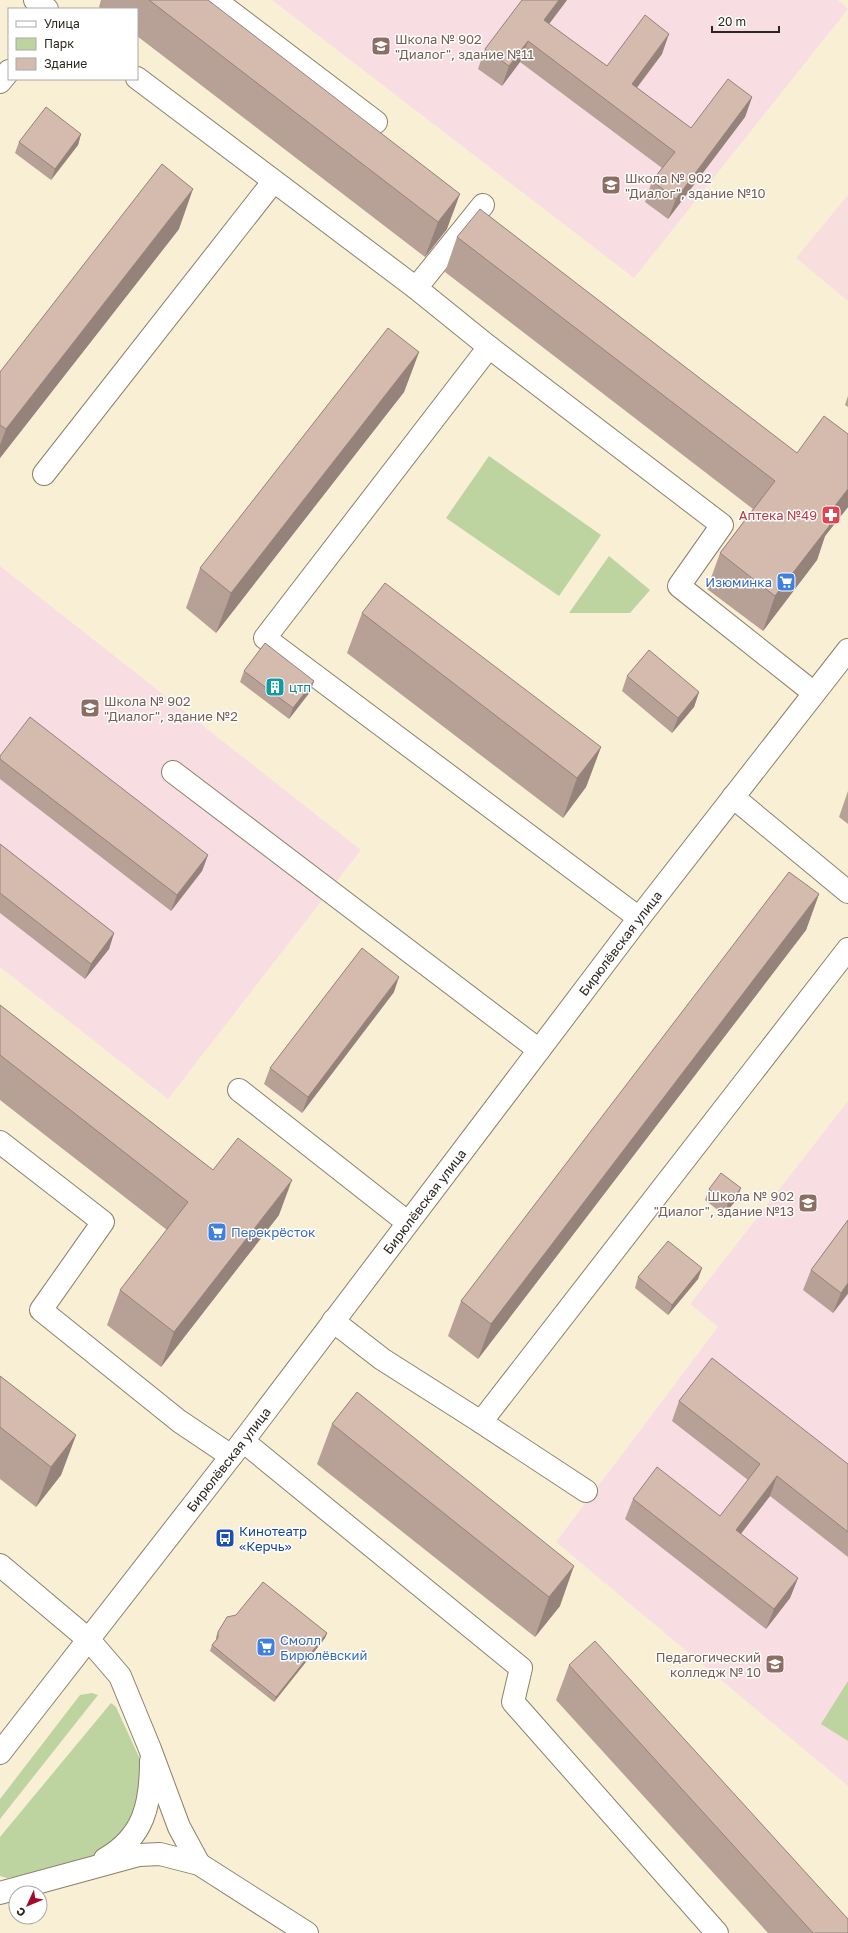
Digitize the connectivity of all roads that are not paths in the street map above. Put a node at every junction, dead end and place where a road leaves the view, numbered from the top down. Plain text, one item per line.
1 (35, 0) edge
2 (215, 0) edge
3 (46, 8) edge
4 (8, 72) edge
5 (138, 79) edge
6 (0, 82) edge
7 (376, 122) dead end
8 (273, 182) junction
9 (483, 205) dead end
10 (416, 288) junction
11 (489, 346) junction
12 (44, 474) dead end
13 (848, 650) edge
14 (814, 693) junction
15 (173, 772) dead end
16 (733, 797) junction
17 (848, 892) edge
18 (639, 918) junction
19 (848, 948) edge
20 (538, 1050) junction
21 (239, 1090) dead end
22 (0, 1142) edge
23 (407, 1222) junction
24 (333, 1321) junction
25 (481, 1422) junction
26 (237, 1449) junction
27 (586, 1491) dead end
28 (0, 1565) edge
29 (89, 1640) junction
30 (150, 1749) junction
31 (0, 1753) edge
32 (199, 1864) junction
33 (87, 1870) junction
34 (0, 1893) edge
35 (307, 1933) edge
36 (717, 1933) edge

1 - 3 street
2 - 7 street
4 - 6 street
5 - 8 street
8 - 10 street
8 - 12 street
9 - 10 street
10 - 11 street
11 - 14 street
11 - 18 street
13 - 14 street, Бирюлёвская улица
14 - 16 street, Бирюлёвская улица
15 - 20 street
16 - 17 street
16 - 18 street, Бирюлёвская улица
18 - 20 street, Бирюлёвская улица
19 - 25 street
20 - 23 street, Бирюлёвская улица
21 - 23 street
22 - 26 street
23 - 24 street, Бирюлёвская улица
24 - 25 street
24 - 26 street, Бирюлёвская улица
25 - 27 street
26 - 29 street, Бирюлёвская улица
26 - 36 street
28 - 29 street
29 - 30 street
29 - 31 street, Бирюлёвская улица
30 - 32 street
30 - 33 street
32 - 33 street
32 - 35 street
33 - 34 street

